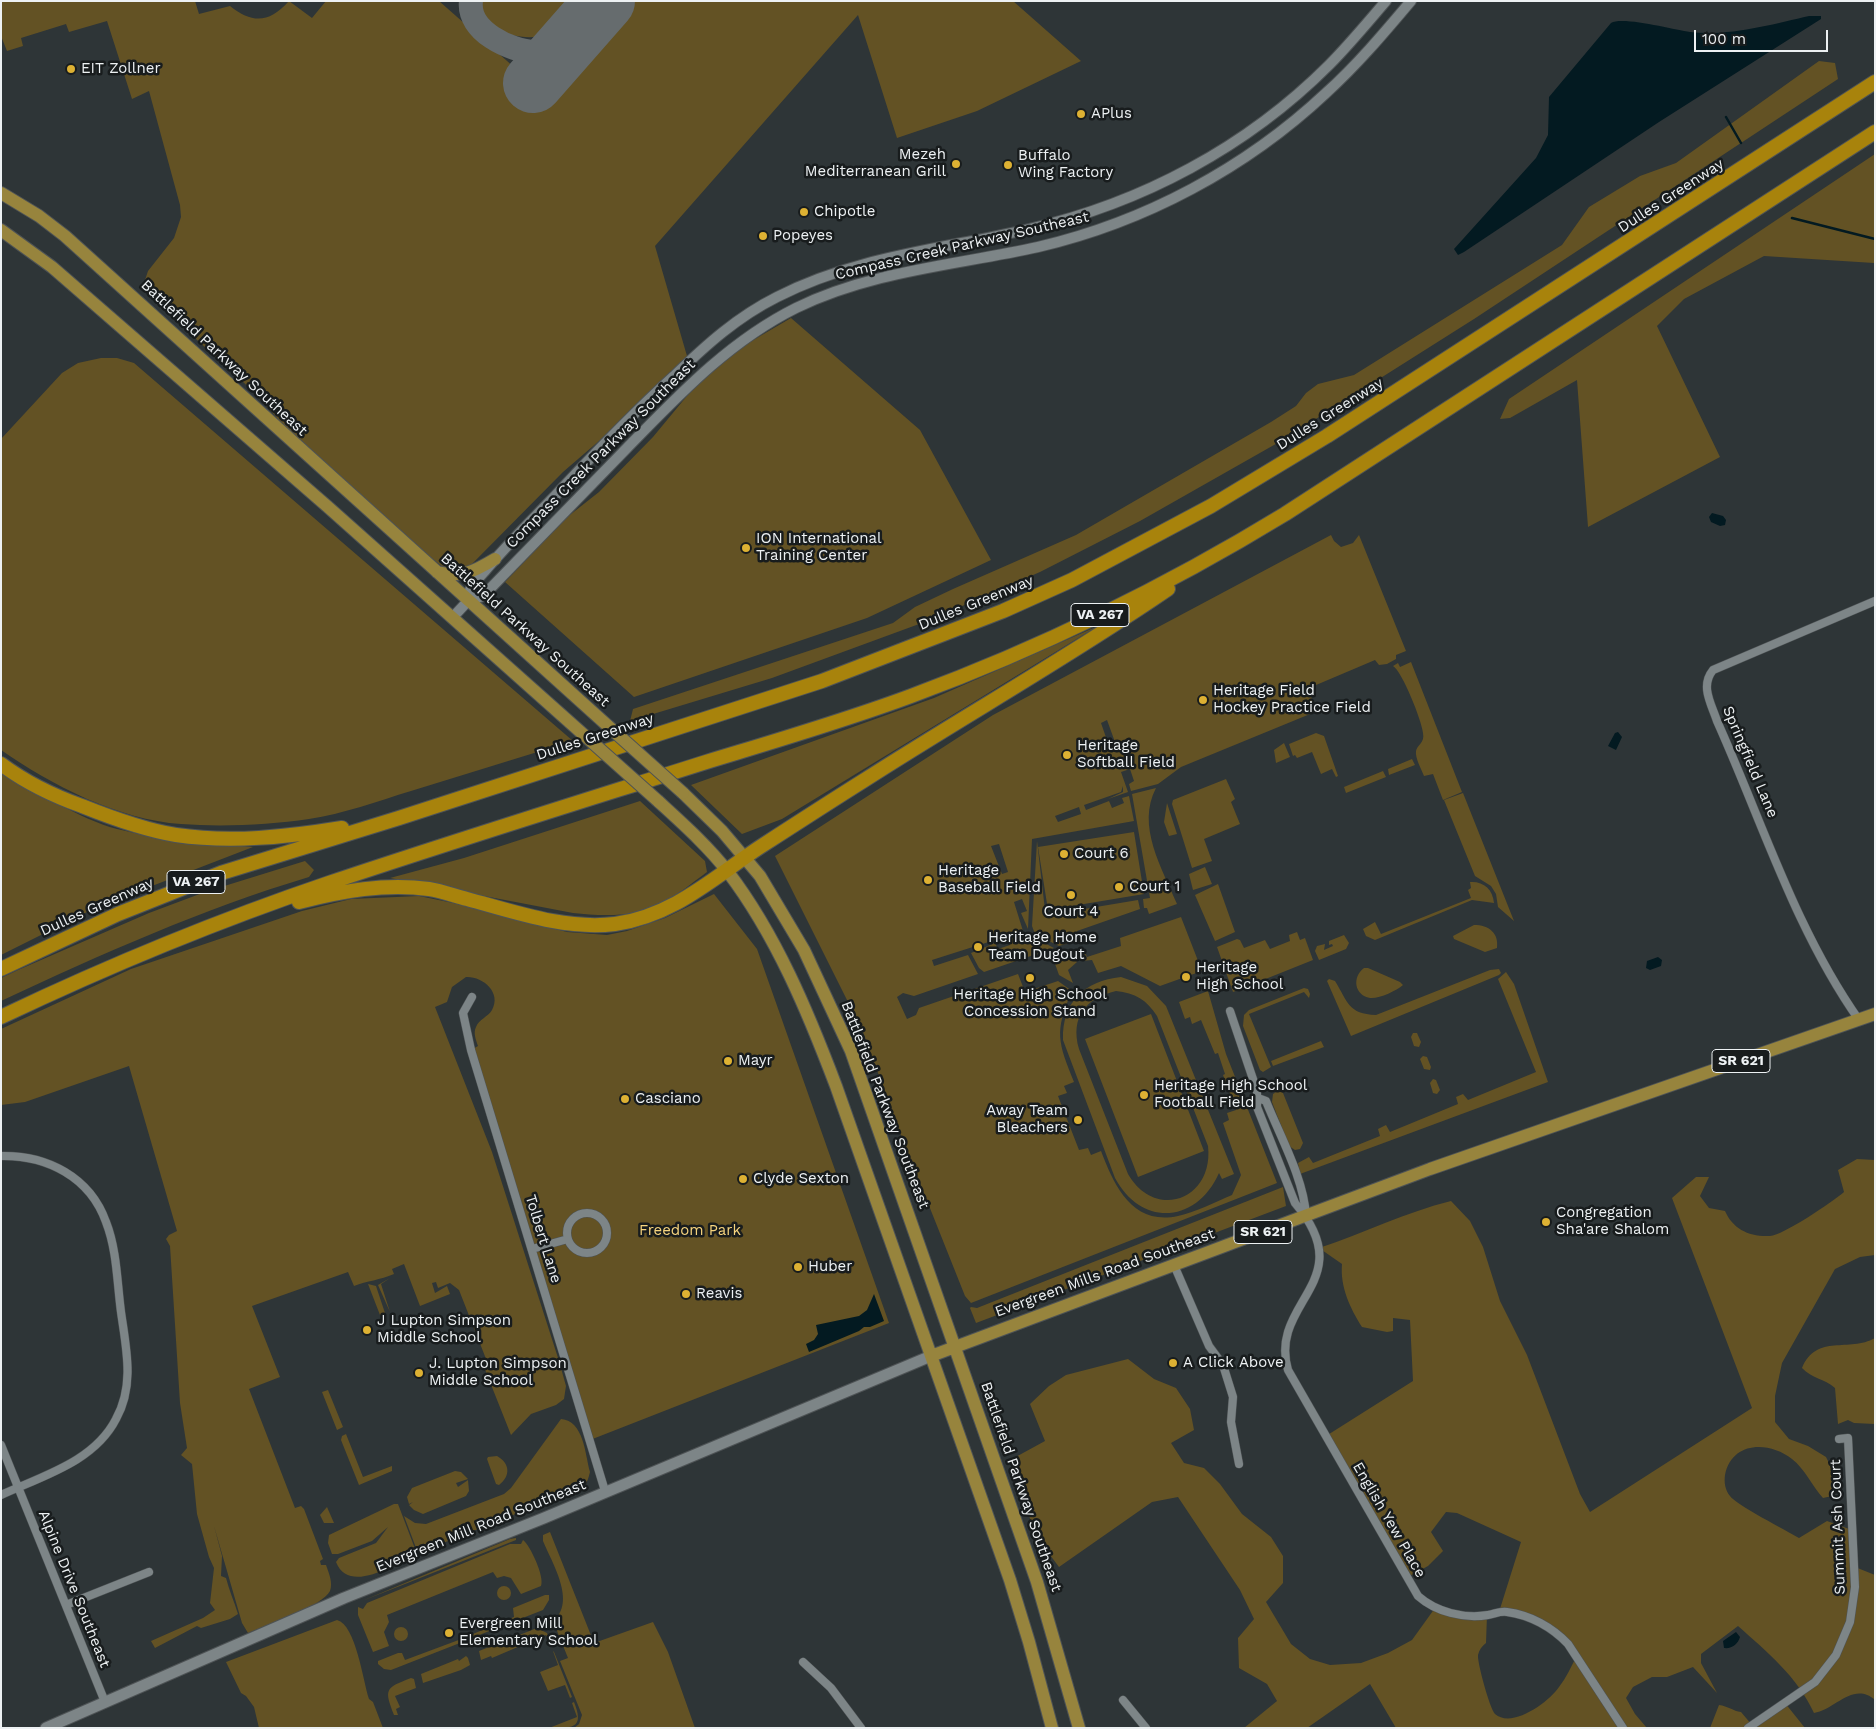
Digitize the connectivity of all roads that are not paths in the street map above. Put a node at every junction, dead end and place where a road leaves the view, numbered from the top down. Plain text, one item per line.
1 (1386, 1) edge
2 (1411, 1) edge
3 (1875, 82) edge
4 (1875, 132) edge
5 (1, 193) edge
6 (1, 230) edge
7 (1225, 550) junction
8 (495, 559) junction
9 (436, 572) junction
10 (468, 601) junction
11 (1875, 601) edge
12 (453, 617) junction
13 (1, 764) edge
14 (400, 818) junction
15 (745, 858) junction
16 (727, 871) junction
17 (238, 917) junction
18 (1, 969) edge
19 (472, 997) dead end
20 (1230, 1011) dead end
21 (1875, 1014) edge
22 (1, 1017) edge
23 (1859, 1020) junction
24 (1, 1156) edge
25 (1306, 1216) junction
26 (568, 1239) junction
27 (532, 1249) junction
28 (1174, 1265) junction
29 (956, 1346) junction
30 (930, 1356) junction
31 (1839, 1439) dead end
32 (1, 1445) edge
33 (1239, 1464) dead end
34 (18, 1487) junction
35 (605, 1491) junction
36 (1, 1495) edge
37 (149, 1572) dead end
38 (66, 1605) junction
39 (803, 1662) dead end
40 (1122, 1700) dead end
41 (105, 1702) junction
42 (46, 1728) edge
43 (861, 1728) edge
44 (1052, 1728) edge
45 (1079, 1728) edge
46 (1146, 1728) edge
47 (1623, 1728) edge
48 (1748, 1728) edge

1 - 8 street, Compass Creek Parkway Southeast
2 - 10 street, Compass Creek Parkway Southeast
3 - 14 highway, Dulles Greenway / VA 267
4 - 7 highway, VA 267
5 - 9 main road, Battlefield Parkway Southeast
6 - 12 main road
7 - 15 highway
7 - 17 highway, VA 267
8 - 9 main road
8 - 10 street, Compass Creek Parkway Southeast
9 - 10 main road, Battlefield Parkway Southeast
10 - 12 street, Compass Creek Parkway Southeast
10 - 15 main road, Battlefield Parkway Southeast, bridge
11 - 23 street, Springfield Lane
12 - 16 main road, bridge
13 - 14 highway
14 - 18 highway, Dulles Greenway / VA 267
15 - 16 highway
15 - 29 main road, Battlefield Parkway Southeast
16 - 17 highway
16 - 30 main road
17 - 22 highway, VA 267
19 - 27 street, Tolbert Lane
20 - 25 street, English Yew Place
21 - 23 main road, SR 621
23 - 25 main road, Evergreen Mills Road Southeast / SR 621
24 - 34 street
25 - 28 main road, Evergreen Mills Road Southeast / SR 621
25 - 47 street, English Yew Place
26 - 26 street
26 - 27 street
27 - 35 street, Tolbert Lane
28 - 29 main road, Evergreen Mills Road Southeast / SR 621
28 - 33 street
29 - 30 main road, Evergreen Mills Road Southeast / SR 621
29 - 45 main road, Battlefield Parkway Southeast
30 - 35 main road, Evergreen Mill Road Southeast / SR 621
30 - 44 main road
31 - 48 street, Summit Ash Court
32 - 34 street, Alpine Drive Southeast
34 - 36 street
34 - 38 street, Alpine Drive Southeast
35 - 41 main road, Evergreen Mill Road Southeast / SR 621
37 - 38 street
38 - 41 street, Alpine Drive Southeast
39 - 43 street
40 - 46 street
41 - 42 main road, Evergreen Mill Road Southeast / SR 621

